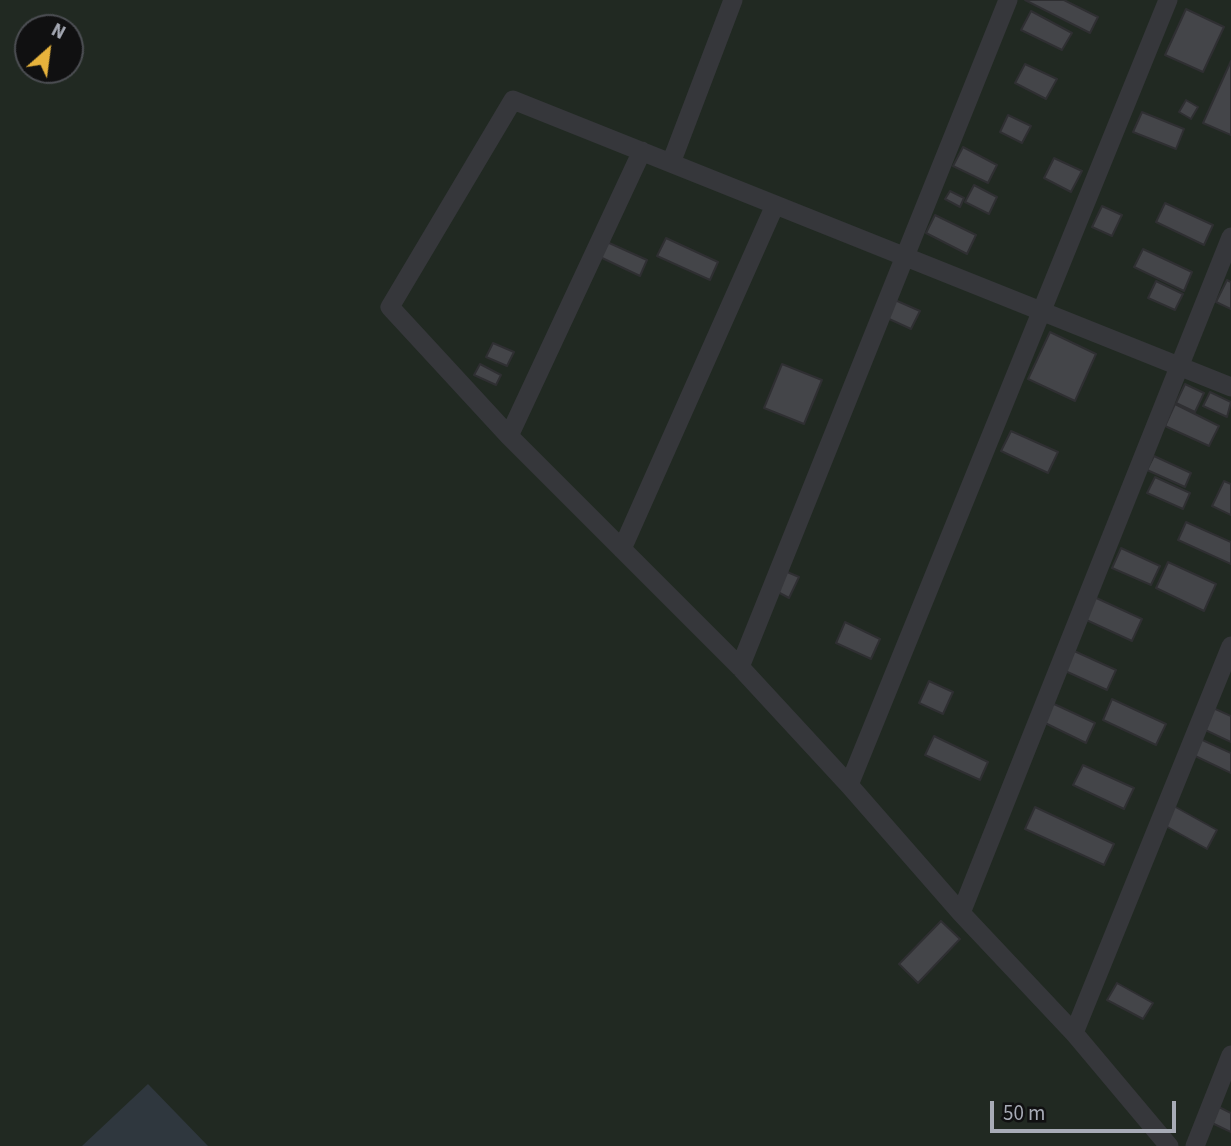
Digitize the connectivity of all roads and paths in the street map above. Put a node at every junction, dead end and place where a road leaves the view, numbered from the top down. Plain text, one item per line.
1 (733, 0) edge
2 (1008, 0) edge
3 (1168, 0) edge
4 (642, 151) junction
5 (671, 163) junction
6 (775, 205) junction
7 (1231, 237) edge
8 (906, 257) junction
9 (1042, 311) junction
10 (1180, 366) junction
11 (1231, 387) edge
12 (509, 436) junction
13 (622, 549) junction
14 (1231, 646) edge
15 (740, 667) junction
16 (1225, 678) edge
17 (849, 785) junction
18 (961, 913) junction
19 (1074, 1033) junction
20 (1231, 1055) edge
21 (1169, 1146) edge
22 (1195, 1146) edge

1 - 5 street
2 - 8 street
3 - 9 street
4 - 5 street
4 - 12 street
4 - 12 street
5 - 6 street
6 - 8 street
6 - 13 street
7 - 10 street
8 - 9 street
8 - 15 street
9 - 10 street
9 - 17 street
10 - 11 street
10 - 18 street
12 - 13 street
13 - 15 street
14 - 16 street
15 - 17 street
16 - 19 street
17 - 18 street
18 - 19 street
19 - 21 street
20 - 22 street

